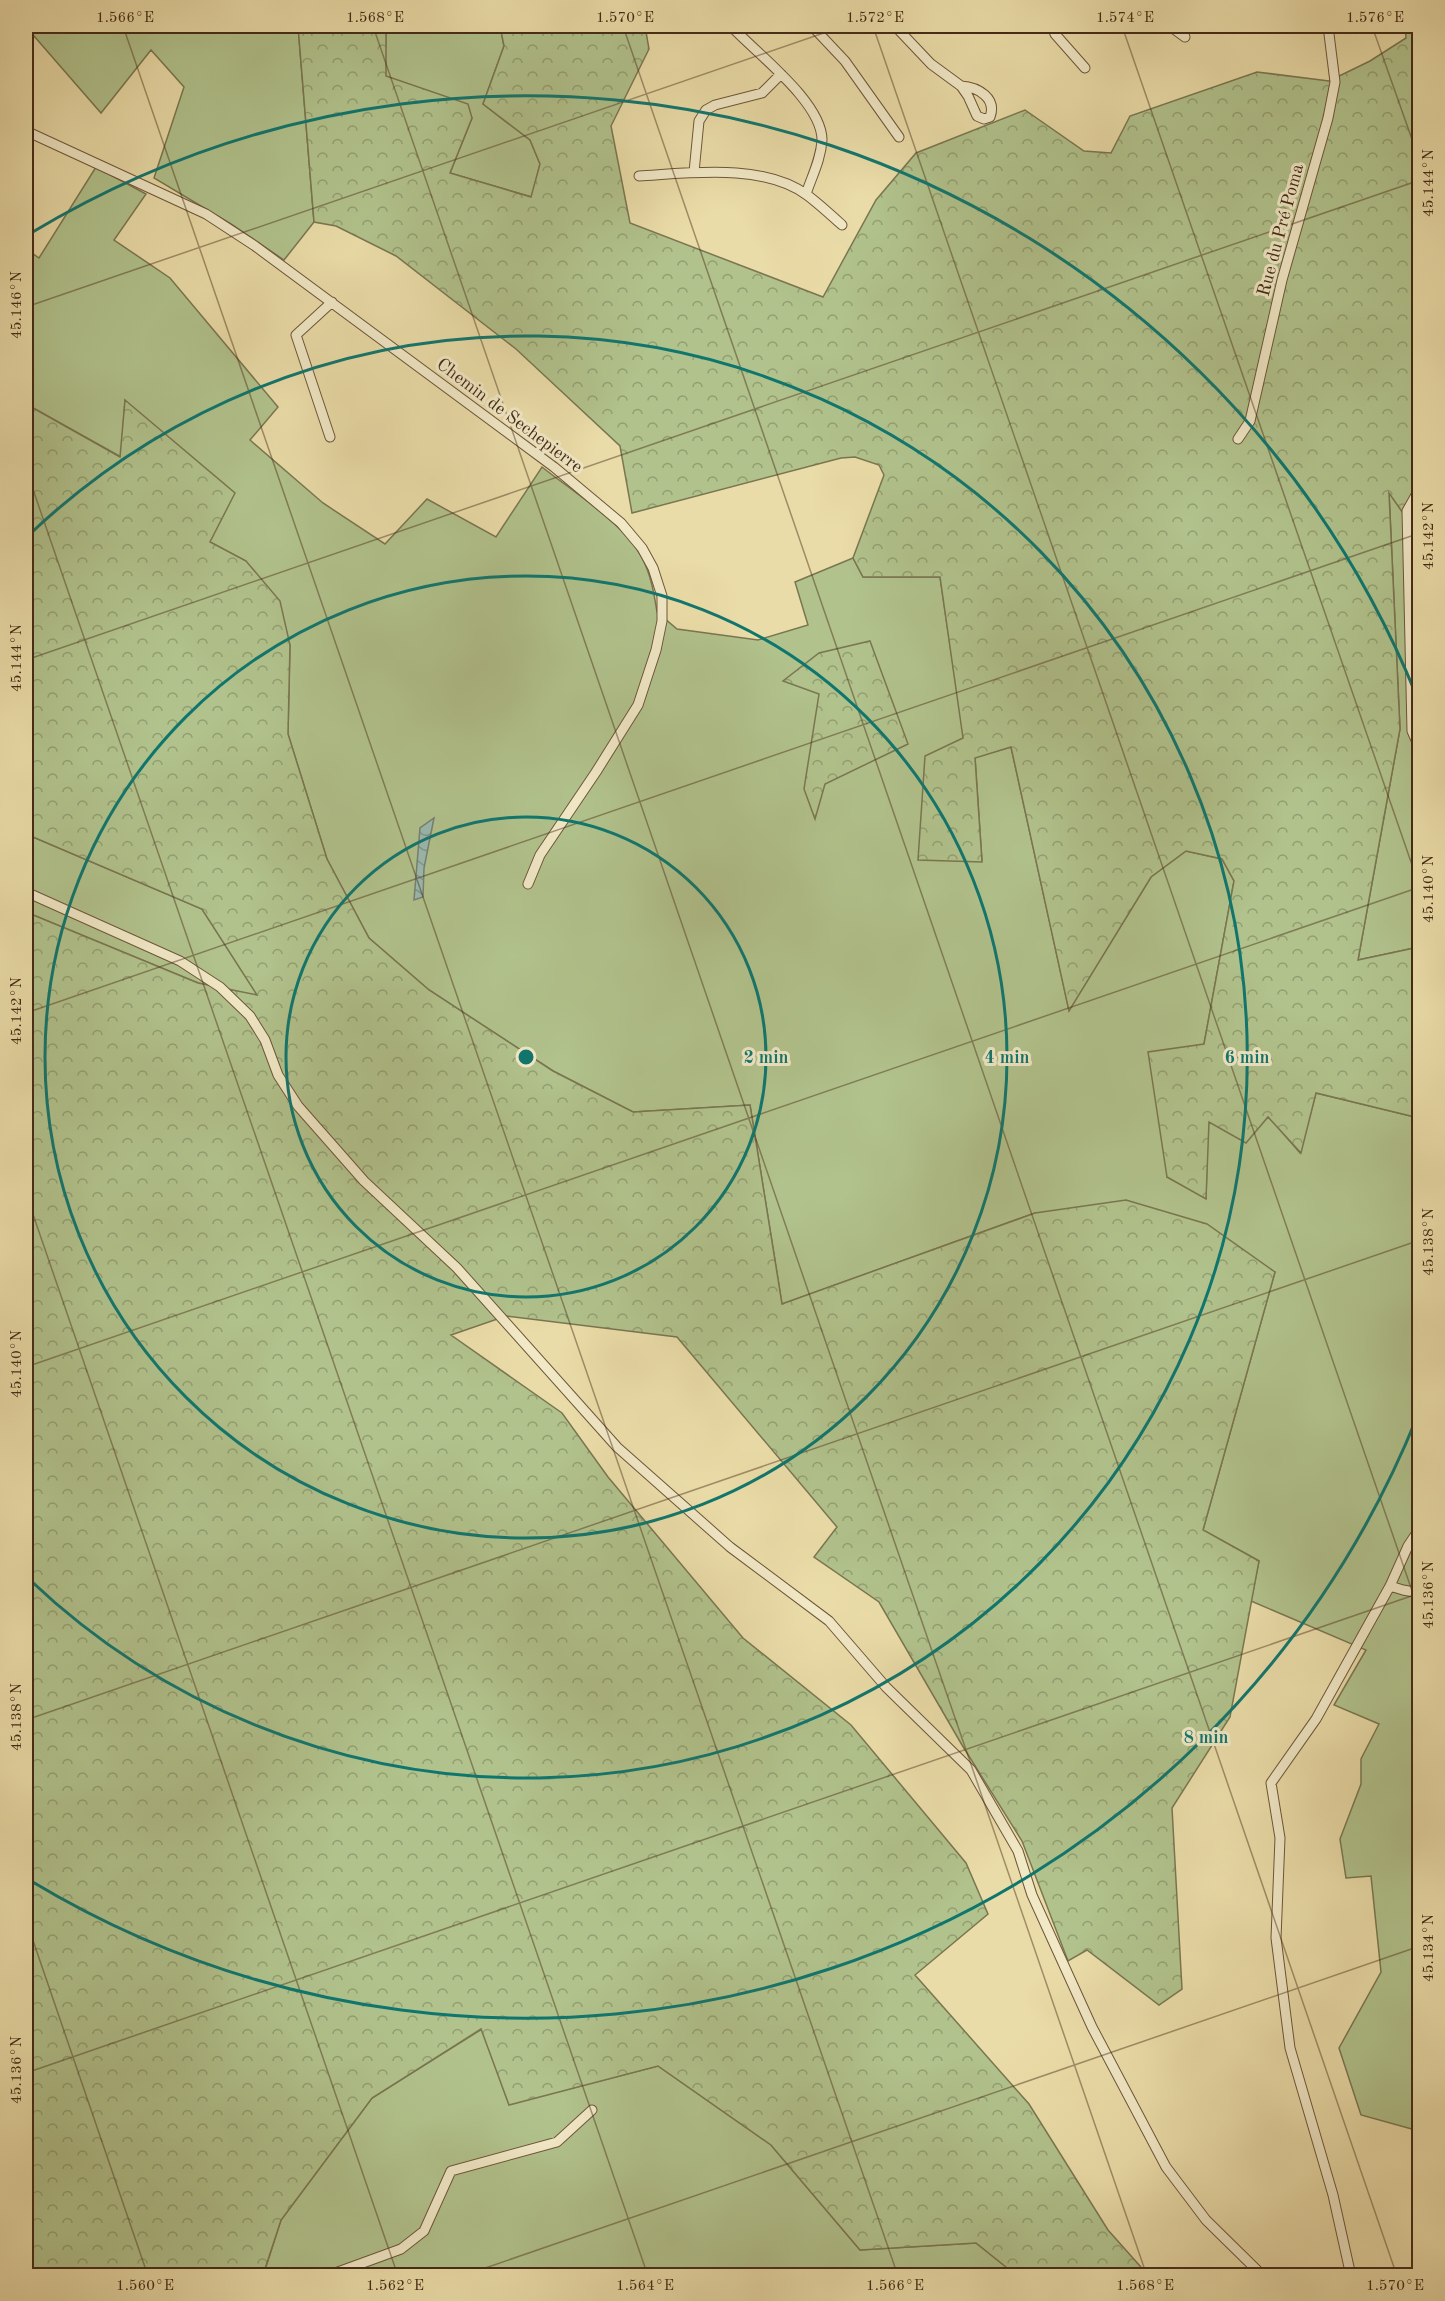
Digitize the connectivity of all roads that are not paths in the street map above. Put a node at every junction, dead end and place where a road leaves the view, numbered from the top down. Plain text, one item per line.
1 (732, 26) edge
2 (812, 26) edge
3 (895, 26) edge
4 (1052, 26) edge
5 (1170, 26) edge
6 (1328, 26) edge
7 (1185, 37) dead end
8 (1085, 68) dead end
9 (781, 75) junction
10 (961, 86) dead end
11 (26, 131) edge
12 (899, 137) dead end
13 (694, 172) junction
14 (639, 176) dead end
15 (806, 194) junction
16 (842, 225) dead end
17 (332, 302) junction
18 (330, 437) dead end
19 (1238, 440) dead end
20 (1419, 488) edge
21 (1419, 749) edge
22 (528, 884) dead end
23 (26, 892) edge
24 (1419, 1528) edge
25 (1390, 1586) junction
26 (1419, 1593) edge
27 (591, 2110) dead end
28 (327, 2276) edge
29 (1263, 2276) edge
30 (1352, 2276) edge

1 - 9 street
2 - 12 street
3 - 10 street
4 - 8 street
5 - 7 street
6 - 19 street, Rue du Pré Poma
9 - 13 street
9 - 15 street
11 - 17 street, Chemin de Sechepierre
13 - 14 street
13 - 15 street
15 - 16 street
17 - 18 street
17 - 22 street, Chemin de Sechepierre
20 - 21 street
23 - 29 street
24 - 25 street
25 - 26 street
25 - 30 street
27 - 28 street

